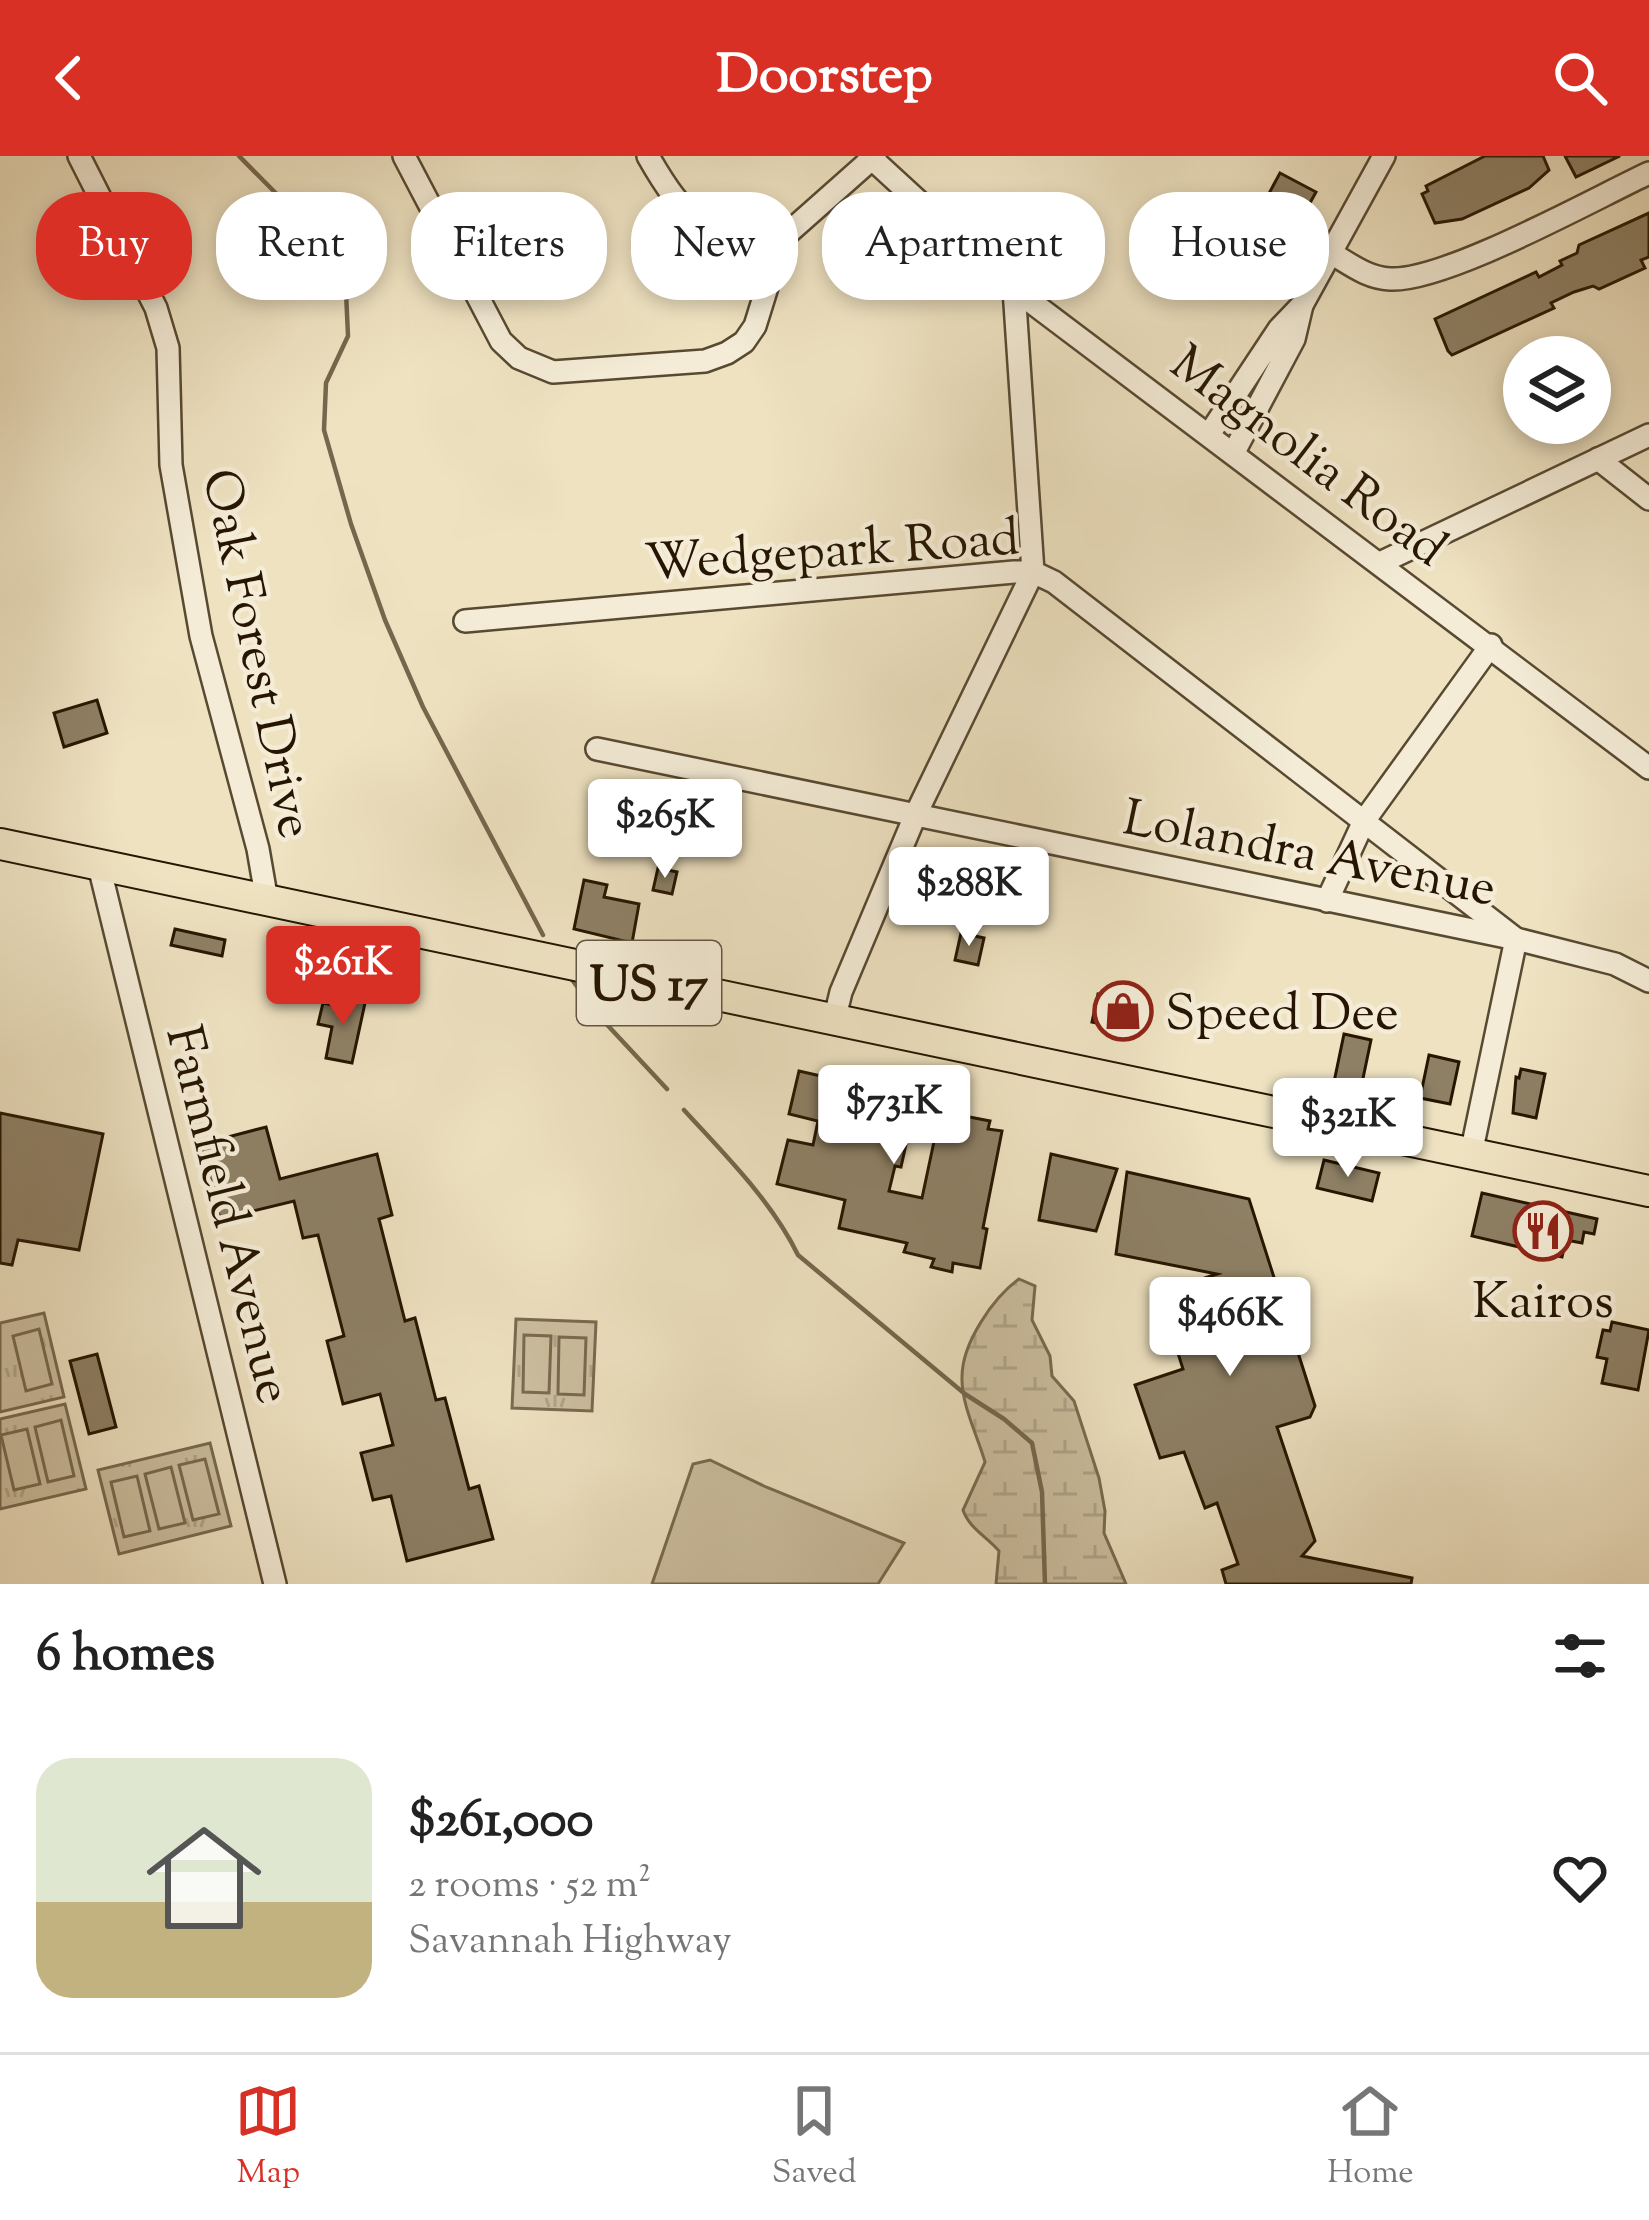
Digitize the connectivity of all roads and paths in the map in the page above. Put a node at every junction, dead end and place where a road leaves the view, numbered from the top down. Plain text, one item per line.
1 (79, 156) edge
2 (404, 156) edge
3 (648, 156) edge
4 (1384, 156) edge
5 (872, 157) edge
6 (1649, 173) edge
7 (670, 192) edge
8 (910, 192) edge
9 (798, 224) edge
10 (1331, 253) junction
11 (763, 300) edge
12 (1015, 300) edge
13 (1029, 300) edge
14 (1302, 305) junction
15 (1250, 373) junction
16 (1270, 385) junction
17 (1210, 434) junction
18 (1649, 435) edge
19 (1234, 452) junction
20 (1598, 459) junction
21 (1649, 499) edge
22 (1380, 563) junction
23 (1033, 572) junction
24 (465, 621) dead end
25 (1491, 645) junction
26 (597, 749) dead end
27 (1649, 768) edge
28 (915, 816) junction
29 (1364, 820) junction
30 (0, 844) edge
31 (99, 866) junction
32 (267, 901) junction
33 (1327, 902) junction
34 (1516, 939) junction
35 (1649, 981) edge
36 (834, 1021) junction
37 (1471, 1154) junction
38 (1649, 1191) edge
39 (275, 1584) edge

1 - 32 street, Oak Forest Drive
2 - 11 street
3 - 7 street
4 - 10 street
5 - 8 street, Magnolia Road
5 - 9 street
6 - 10 street
10 - 14 street
12 - 23 street
13 - 17 street, Magnolia Road
14 - 15 street
14 - 16 street
15 - 16 street
15 - 17 street
16 - 19 street
17 - 19 street, Magnolia Road
18 - 20 street
19 - 22 street, Magnolia Road
20 - 21 street
20 - 22 street
22 - 25 street, Magnolia Road
23 - 24 street, Wedgepark Road
23 - 28 street
23 - 29 street, Wedgepark Road
25 - 27 street, Magnolia Road
25 - 29 street
26 - 28 street, Lolandra Avenue
28 - 33 street, Lolandra Avenue
28 - 36 street
29 - 33 street
29 - 34 street, Wedgepark Road
30 - 31 highway, US 17
31 - 32 highway, US 17
31 - 39 street, Farmfield Avenue
32 - 36 highway, US 17
33 - 34 street, Lolandra Avenue
34 - 35 street, Lolandra Avenue
34 - 37 street
36 - 37 highway, US 17
37 - 38 highway, US 17

